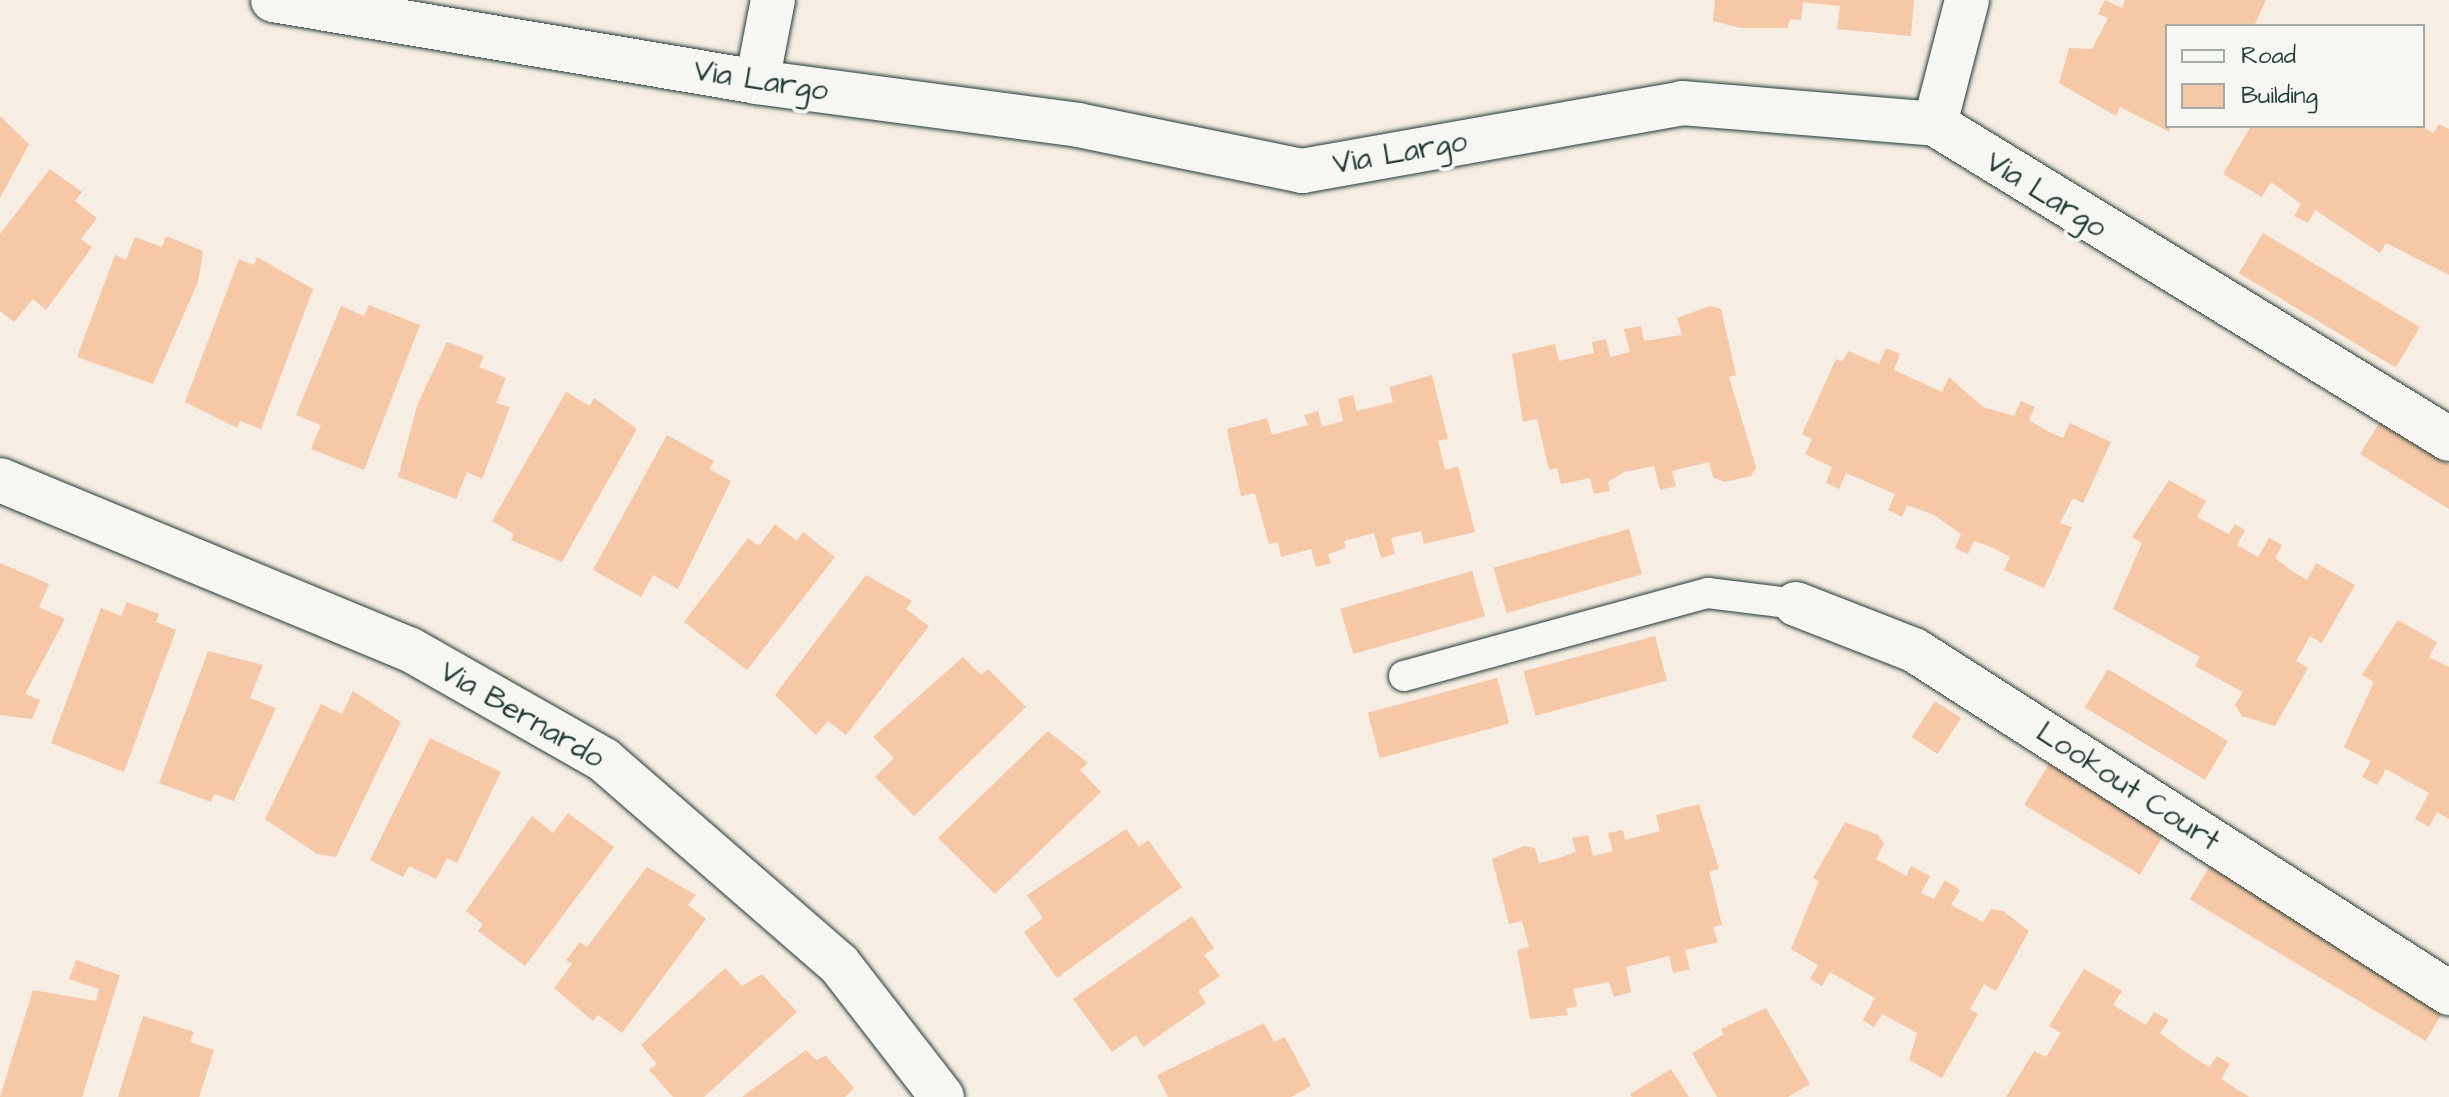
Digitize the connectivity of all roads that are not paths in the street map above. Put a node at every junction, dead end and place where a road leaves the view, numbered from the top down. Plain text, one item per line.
1 (273, 0) edge
2 (773, 0) edge
3 (1967, 0) edge
4 (757, 82) junction
5 (1935, 124) junction
6 (2449, 439) edge
7 (0, 480) edge
8 (1796, 604) joint
9 (1404, 676) dead end
10 (2449, 993) edge
11 (942, 1097) edge

1 - 4 street, Via Largo
2 - 4 street
3 - 5 street
4 - 5 street, Via Largo
5 - 6 street, Via Largo
7 - 11 street, Via Bernardo
8 - 9 lane
8 - 10 street, Lookout Court

